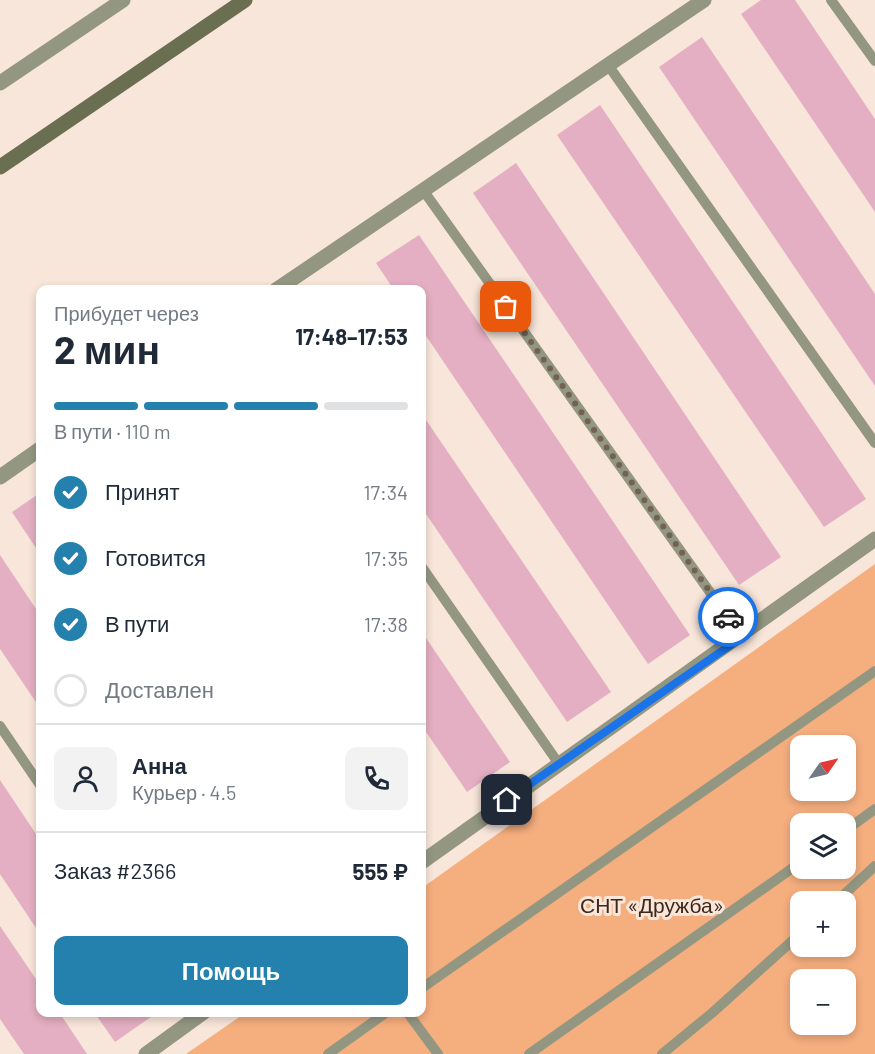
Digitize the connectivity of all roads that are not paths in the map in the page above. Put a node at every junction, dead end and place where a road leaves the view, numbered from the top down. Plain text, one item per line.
1 (123, 0) edge
2 (245, 0) edge
3 (705, 0) edge
4 (831, 0) edge
5 (875, 61) edge
6 (608, 65) junction
7 (0, 83) edge
8 (0, 166) edge
9 (423, 190) junction
10 (283, 285) edge
11 (875, 443) edge
12 (36, 452) edge
13 (0, 477) edge
14 (875, 539) edge
15 (426, 573) edge
16 (742, 637) junction
17 (875, 671) edge
18 (0, 726) edge
19 (559, 764) junction
20 (36, 779) edge
21 (875, 809) edge
22 (856, 823) edge
23 (426, 859) edge
24 (875, 866) edge
25 (790, 870) edge
26 (848, 891) edge
27 (790, 943) edge
28 (426, 985) edge
29 (195, 1017) edge
30 (380, 1017) edge
31 (411, 1017) edge
32 (146, 1054) edge
33 (328, 1054) edge
34 (438, 1054) edge
35 (529, 1054) edge
36 (662, 1054) edge

1 - 7 street
2 - 8 main road
3 - 6 street
4 - 5 lane
6 - 9 street
6 - 11 lane
9 - 10 street
9 - 16 lane
12 - 13 street
14 - 16 street
15 - 19 lane
16 - 19 street
17 - 28 lane
18 - 20 lane
19 - 23 street
21 - 22 lane
24 - 26 lane
25 - 35 lane
27 - 36 lane
29 - 32 street
30 - 33 lane
31 - 34 lane

